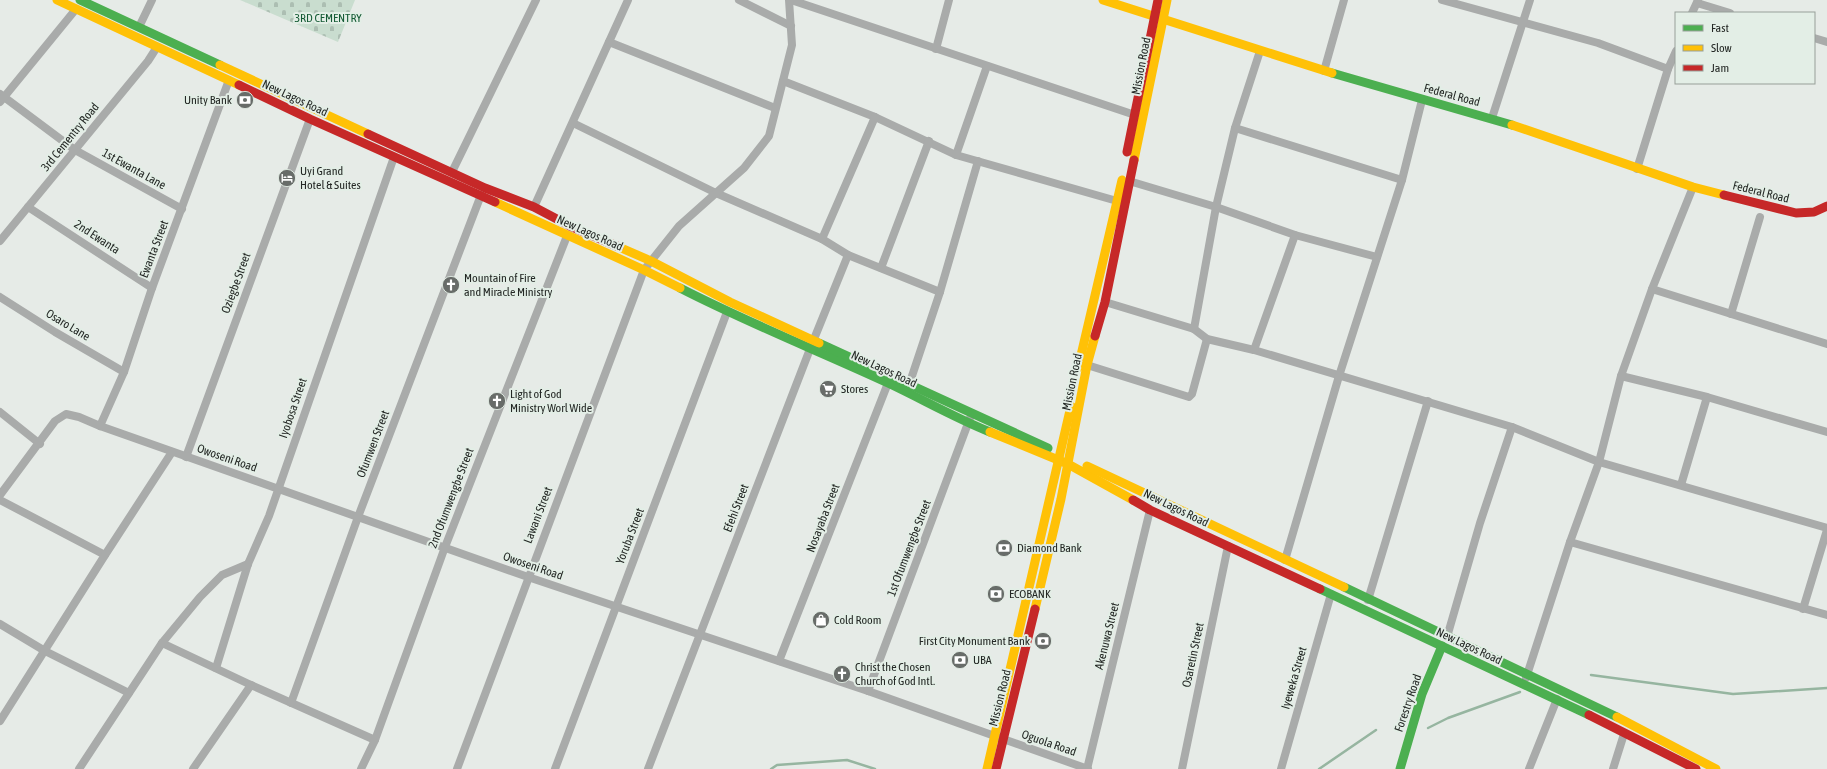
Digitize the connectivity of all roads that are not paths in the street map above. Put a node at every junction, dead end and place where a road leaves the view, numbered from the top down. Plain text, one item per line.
1 (57, 0) edge
2 (80, 0) edge
3 (152, 0) edge
4 (536, 0) edge
5 (628, 0) edge
6 (739, 0) edge
7 (790, 0) edge
8 (949, 0) edge
9 (1103, 0) edge
10 (1158, 0) edge
11 (1167, 0) edge
12 (1344, 0) edge
13 (1442, 0) edge
14 (1530, 0) edge
15 (1697, 1) edge
16 (76, 9) junction
17 (1692, 12) edge
18 (1727, 12) edge
19 (1159, 18) junction
20 (1522, 22) junction
21 (791, 26) junction
22 (139, 27) junction
23 (1815, 38) edge
24 (609, 42) junction
25 (1827, 42) edge
26 (157, 46) junction
27 (936, 49) junction
28 (1260, 51) junction
29 (1675, 53) edge
30 (986, 66) junction
31 (1668, 69) junction
32 (1324, 71) junction
33 (229, 80) junction
34 (783, 81) junction
35 (1, 98) edge
36 (1422, 100) junction
37 (775, 108) junction
38 (1134, 115) junction
39 (875, 117) junction
40 (1492, 118) junction
41 (310, 119) junction
42 (573, 123) junction
43 (1235, 128) junction
44 (929, 142) junction
45 (75, 150) junction
46 (956, 155) junction
47 (394, 157) junction
48 (978, 161) junction
49 (1637, 169) junction
50 (452, 172) junction
51 (1402, 180) junction
52 (1129, 181) junction
53 (1693, 187) junction
54 (716, 193) junction
55 (481, 195) junction
56 (1117, 201) junction
57 (1827, 206) edge
58 (28, 207) junction
59 (534, 207) junction
60 (1216, 208) junction
61 (182, 209) junction
62 (1760, 217) dead end
63 (1294, 234) junction
64 (567, 236) junction
65 (822, 239) junction
66 (0, 241) edge
67 (848, 255) junction
68 (1377, 257) junction
69 (650, 261) junction
70 (881, 268) junction
71 (644, 270) junction
72 (152, 288) junction
73 (1652, 289) junction
74 (940, 292) junction
75 (0, 297) edge
76 (1105, 302) junction
77 (727, 312) junction
78 (1730, 314) junction
79 (1194, 328) junction
80 (1208, 339) junction
81 (1827, 344) edge
82 (812, 345) junction
83 (1254, 350) junction
84 (1087, 365) junction
85 (124, 372) junction
86 (1339, 376) junction
87 (1621, 376) junction
88 (888, 383) junction
89 (910, 383) junction
90 (906, 392) junction
91 (1707, 397) junction
92 (1428, 401) junction
93 (0, 412) edge
94 (972, 412) junction
95 (968, 423) junction
96 (100, 426) junction
97 (1512, 428) junction
98 (1827, 432) edge
99 (40, 444) junction
100 (172, 452) junction
101 (186, 457) junction
102 (1059, 457) junction
103 (1069, 461) junction
104 (1599, 462) junction
105 (1681, 485) junction
106 (277, 489) junction
107 (0, 495) edge
108 (0, 500) edge
109 (1150, 510) junction
110 (358, 517) junction
111 (1827, 529) edge
112 (1570, 542) junction
113 (1228, 546) junction
114 (445, 547) junction
115 (105, 554) junction
116 (1285, 560) junction
117 (248, 564) junction
118 (528, 577) junction
119 (1331, 594) junction
120 (1368, 600) junction
121 (616, 606) junction
122 (1803, 609) junction
123 (1827, 615) edge
124 (0, 624) edge
125 (700, 635) junction
126 (1447, 636) junction
127 (162, 643) junction
128 (1442, 646) junction
129 (45, 652) junction
130 (779, 661) junction
131 (216, 668) junction
132 (1527, 675) junction
133 (251, 685) junction
134 (1524, 685) junction
135 (868, 691) junction
136 (129, 694) junction
137 (1558, 699) junction
138 (291, 703) junction
139 (0, 722) edge
140 (1624, 734) junction
141 (998, 738) junction
142 (375, 740) junction
143 (80, 769) edge
144 (193, 769) edge
145 (361, 769) edge
146 (457, 769) edge
147 (555, 769) edge
148 (648, 769) edge
149 (987, 769) edge
150 (996, 769) edge
151 (1088, 769) edge
152 (1182, 769) edge
153 (1281, 769) edge
154 (1400, 769) edge
155 (1529, 769) edge
156 (1613, 769) edge
157 (1696, 769) edge
158 (1716, 769) edge

1 - 16 main road, New Lagos Road
2 - 22 main road, New Lagos Road
3 - 22 street
4 - 50 street
5 - 24 street
6 - 21 street
7 - 21 street, Lawani Street
7 - 27 street
8 - 27 street
9 - 19 main road, Federal Road
10 - 19 main road, Mission Road
11 - 19 main road, Mission Road
12 - 32 street
13 - 20 street
14 - 20 street
15 - 17 street
15 - 18 street
16 - 26 main road, New Lagos Road
16 - 35 street
19 - 28 main road, Federal Road
19 - 38 main road, Mission Road
19 - 52 main road, Mission Road
20 - 31 street
20 - 40 street
21 - 34 street, Lawani Street
22 - 50 main road, New Lagos Road
23 - 25 street
24 - 37 street
24 - 42 street
26 - 33 main road, New Lagos Road
26 - 45 street, 3rd Cementry Road
27 - 30 street
28 - 32 main road, Federal Road
28 - 43 street
29 - 31 street
30 - 38 street
30 - 46 street
31 - 49 street
32 - 36 main road, Federal Road
33 - 41 main road, New Lagos Road
33 - 61 street, Ewanta Street
34 - 37 street, Lawani Street
34 - 39 street
35 - 45 street, 1st Ewanta Lane
36 - 40 main road, Federal Road
36 - 51 street
37 - 54 street, Lawani Street
38 - 56 main road, Mission Road
39 - 44 street
39 - 65 street
40 - 49 main road, Federal Road
41 - 47 main road, New Lagos Road
41 - 101 street, Oziegbe Street
42 - 54 street
42 - 59 street
43 - 51 street
43 - 60 street
44 - 46 street
44 - 70 street
45 - 58 street, 3rd Cementry Road
45 - 61 street, 1st Ewanta Lane
46 - 48 street
47 - 55 main road, New Lagos Road
47 - 106 street, Iyobosa Street
48 - 56 street
48 - 74 street
49 - 53 main road, Federal Road
50 - 59 main road, New Lagos Road
51 - 68 street
52 - 60 street
52 - 76 main road, Mission Road
53 - 57 main road, Federal Road
53 - 73 street
54 - 65 street
54 - 69 street, Lawani Street
55 - 64 main road, New Lagos Road
55 - 110 street, Ofumwen Street
56 - 102 main road, Mission Road
58 - 66 street, 3rd Cementry Road
58 - 72 street, 2nd Ewanta
59 - 69 main road, New Lagos Road
60 - 63 street
60 - 79 street
61 - 72 street, Ewanta Street
62 - 78 street
63 - 68 street
63 - 83 street
64 - 71 main road, New Lagos Road
64 - 114 street, 2nd Ofumwengbe Street
65 - 67 street
67 - 70 street
67 - 82 street, Efehi Street
68 - 86 street
69 - 71 street, Lawani Street
69 - 82 main road, New Lagos Road
70 - 74 street
71 - 77 main road, New Lagos Road
71 - 118 street, Lawani Street
72 - 85 street, Ewanta Street
73 - 78 street
73 - 87 street
74 - 89 street
75 - 85 street, Osaro Lane
76 - 79 street
76 - 84 main road, Mission Road
77 - 82 main road, New Lagos Road
77 - 121 street, Yoruba Street
78 - 81 street
79 - 80 street
80 - 83 street
80 - 84 street
82 - 88 main road, New Lagos Road
82 - 89 main road, New Lagos Road
82 - 125 street, Efehi Street
83 - 86 street
84 - 103 main road, Mission Road
85 - 96 street, Ewanta Street
86 - 92 street
86 - 116 street
87 - 91 street
87 - 104 street
88 - 90 main road, New Lagos Road
88 - 130 street, Nosayaba Street
89 - 90 street
89 - 94 main road, New Lagos Road
90 - 95 main road, New Lagos Road
91 - 98 street
91 - 105 street
92 - 97 street
92 - 120 street
93 - 99 street
94 - 95 street, 1st Ofumwengbe Street
94 - 102 main road, New Lagos Road
95 - 102 main road, New Lagos Road
95 - 135 street, 1st Ofumwengbe Street
96 - 99 street, Owoseni Road
96 - 100 street, Owoseni Road
97 - 104 street
97 - 126 street
99 - 107 street
100 - 101 street, Owoseni Road
100 - 115 street
101 - 106 street, Owoseni Road
102 - 103 main road, New Lagos Road
102 - 141 main road, Mission Road
103 - 109 main road, New Lagos Road
103 - 116 main road, New Lagos Road
103 - 141 main road, Mission Road
104 - 105 street
104 - 112 street
105 - 111 street
106 - 110 street, Owoseni Road
106 - 117 street, Iyobosa Street
108 - 115 street
109 - 113 main road, New Lagos Road
109 - 151 street, Akenuwa Street
110 - 114 street, Owoseni Road
110 - 138 street, Ofumwen Street
111 - 122 street
112 - 122 street
112 - 132 street
113 - 119 main road, New Lagos Road
113 - 152 street, Osaretin Street
114 - 118 street, Owoseni Road
114 - 142 street, 2nd Ofumwengbe Street
115 - 129 street
116 - 120 main road, New Lagos Road
117 - 127 street
117 - 131 street, Iyobosa Street
118 - 121 street, Owoseni Road
118 - 146 street, Lawani Street
119 - 128 main road, New Lagos Road
119 - 153 street, Iyeweka Street
120 - 126 main road, New Lagos Road
121 - 125 street, Owoseni Road
121 - 147 street, Yoruba Street
122 - 123 street
124 - 129 street
125 - 130 street, Owoseni Road
125 - 148 street, Efehi Street
126 - 132 main road, New Lagos Road
127 - 131 street
127 - 136 street
128 - 134 main road, New Lagos Road
128 - 154 main road, Forestry Road
129 - 136 street
129 - 139 street
130 - 135 street, Owoseni Road
131 - 133 street
132 - 134 street
132 - 158 main road, New Lagos Road
133 - 138 street
133 - 144 street
134 - 137 main road, New Lagos Road
135 - 141 street, Owoseni Road
136 - 143 street
137 - 140 main road, New Lagos Road
137 - 155 street
138 - 142 street
140 - 156 street
140 - 157 main road, New Lagos Road
141 - 149 main road, Mission Road
141 - 150 main road, Mission Road
141 - 151 street, Oguola Road
142 - 145 street, 2nd Ofumwengbe Street

